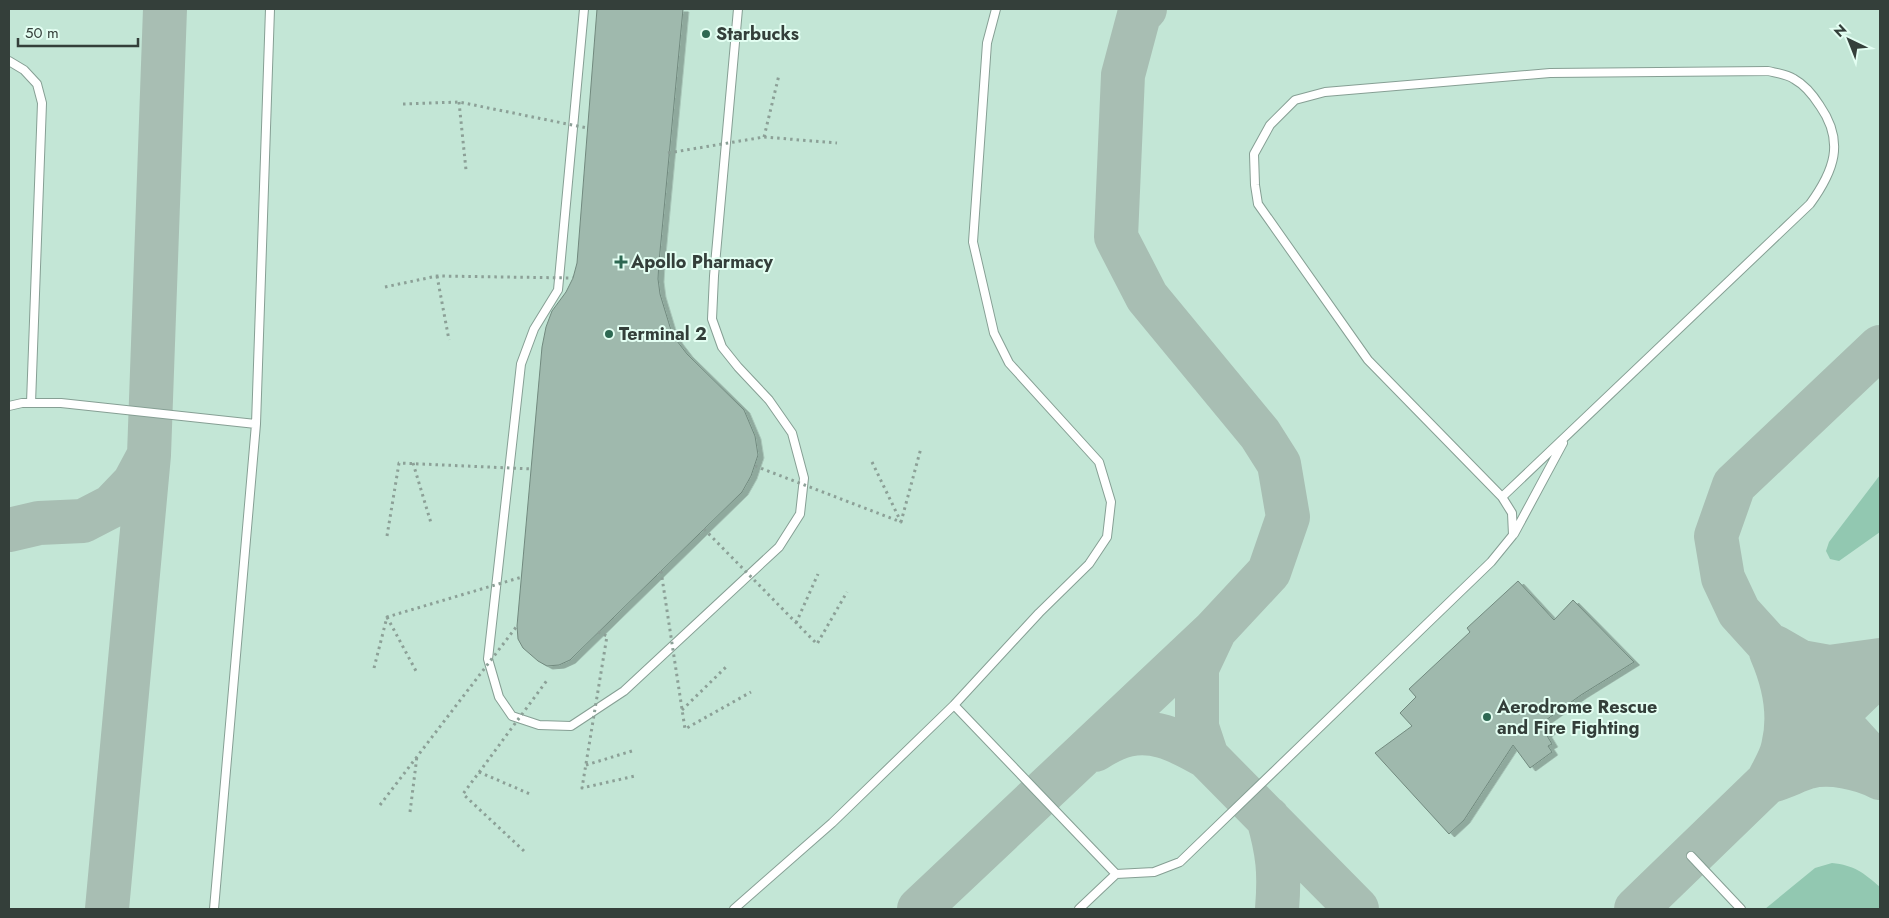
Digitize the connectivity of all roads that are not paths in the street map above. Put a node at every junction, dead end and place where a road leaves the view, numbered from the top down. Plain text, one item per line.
1 (270, 9) edge
2 (584, 9) edge
3 (738, 9) edge
4 (996, 9) edge
5 (9, 61) edge
6 (31, 403) junction
7 (9, 406) edge
8 (256, 424) junction
9 (1567, 435) junction
10 (1502, 497) junction
11 (1513, 535) junction
12 (954, 705) junction
13 (1691, 856) dead end
14 (1116, 874) junction
15 (214, 909) edge
16 (734, 909) edge
17 (1079, 909) edge
18 (1741, 909) edge

1 - 8 lane
2 - 3 lane
4 - 12 lane
5 - 6 lane
6 - 7 lane
6 - 8 lane
8 - 15 lane
9 - 10 lane
9 - 10 lane
9 - 11 lane
10 - 11 lane
11 - 14 lane
12 - 14 lane
12 - 16 lane
13 - 18 lane
14 - 17 lane

